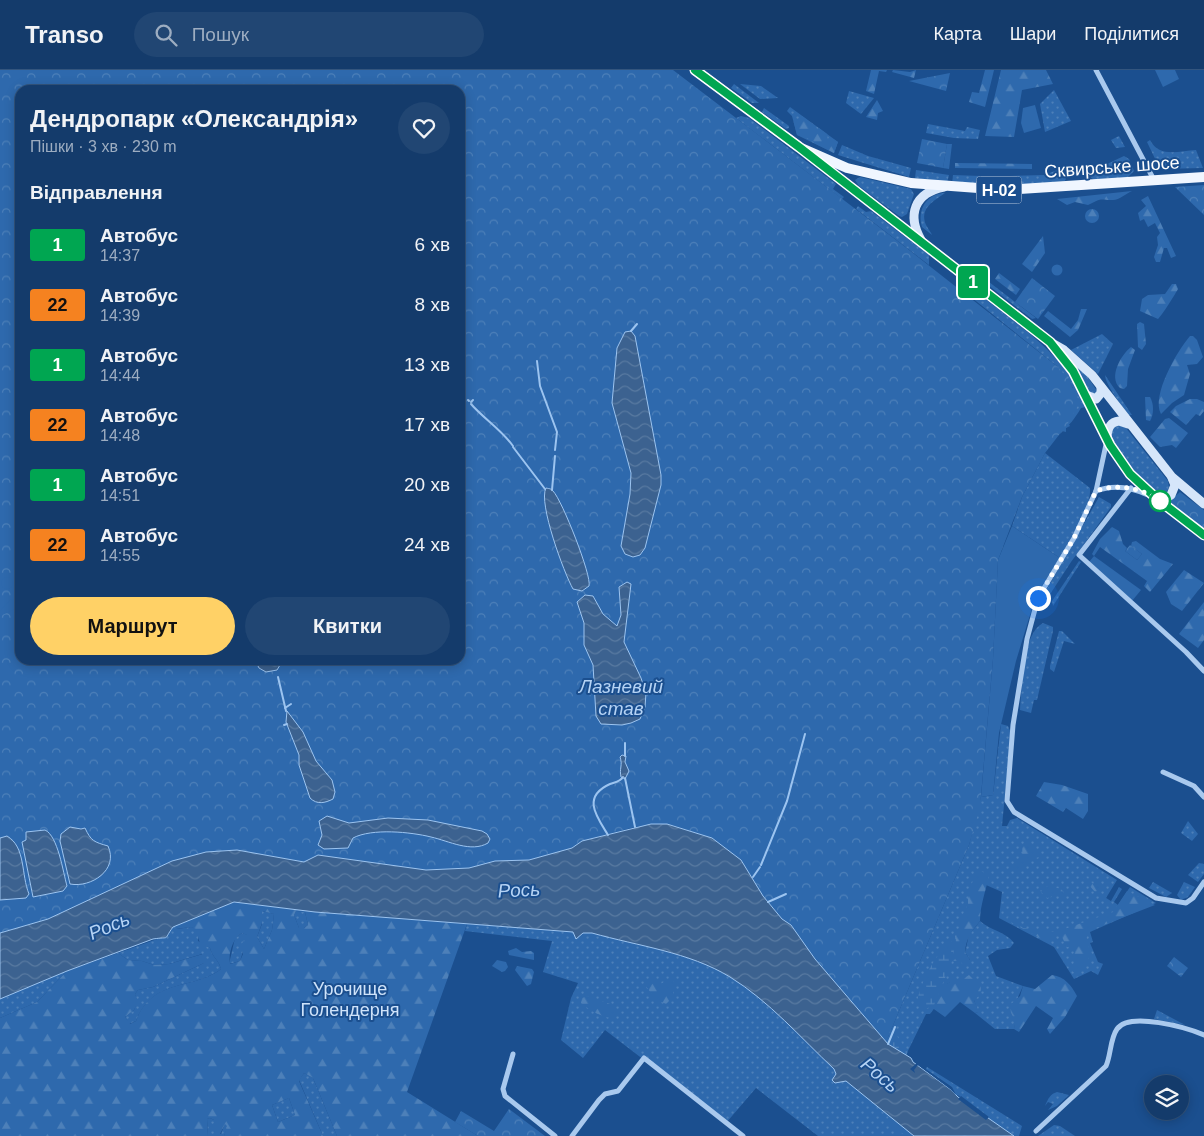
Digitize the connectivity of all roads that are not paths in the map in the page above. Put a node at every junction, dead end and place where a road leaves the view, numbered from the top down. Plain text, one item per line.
1 (695, 70) edge
2 (1096, 70) edge
3 (799, 147) junction
4 (1204, 177) edge
5 (1154, 180) junction
6 (944, 187) junction
7 (923, 243) junction
8 (1050, 342) junction
9 (1101, 387) junction
10 (1086, 395) junction
11 (1131, 426) junction
12 (1107, 440) junction
13 (1172, 477) junction
14 (1130, 488) junction
15 (1096, 491) junction
16 (1156, 498) junction
17 (1204, 504) edge
18 (1204, 535) edge
19 (1204, 672) edge
20 (1163, 772) dead end
21 (1204, 796) edge
22 (1204, 882) edge
23 (1204, 1035) edge
24 (513, 1054) dead end
25 (1036, 1131) dead end
26 (555, 1136) edge
27 (572, 1136) edge
28 (743, 1136) edge

1 - 3 main road, Сквирське шосе / Н-02
2 - 5 street
3 - 6 main road, Сквирське шосе / Н-02
3 - 7 main road
4 - 5 main road, Сквирське шосе / Н-02
5 - 6 main road, Сквирське шосе / Н-02
6 - 7 main road
7 - 8 main road
8 - 9 main road
8 - 10 main road
9 - 10 main road
9 - 11 main road
10 - 12 main road
11 - 12 main road
11 - 13 main road
12 - 15 street
12 - 16 main road
13 - 16 main road
13 - 17 main road
14 - 15 street
14 - 16 street
14 - 19 street
15 - 22 street
16 - 18 main road
20 - 21 street
23 - 25 street
24 - 26 street
27 - 28 street

